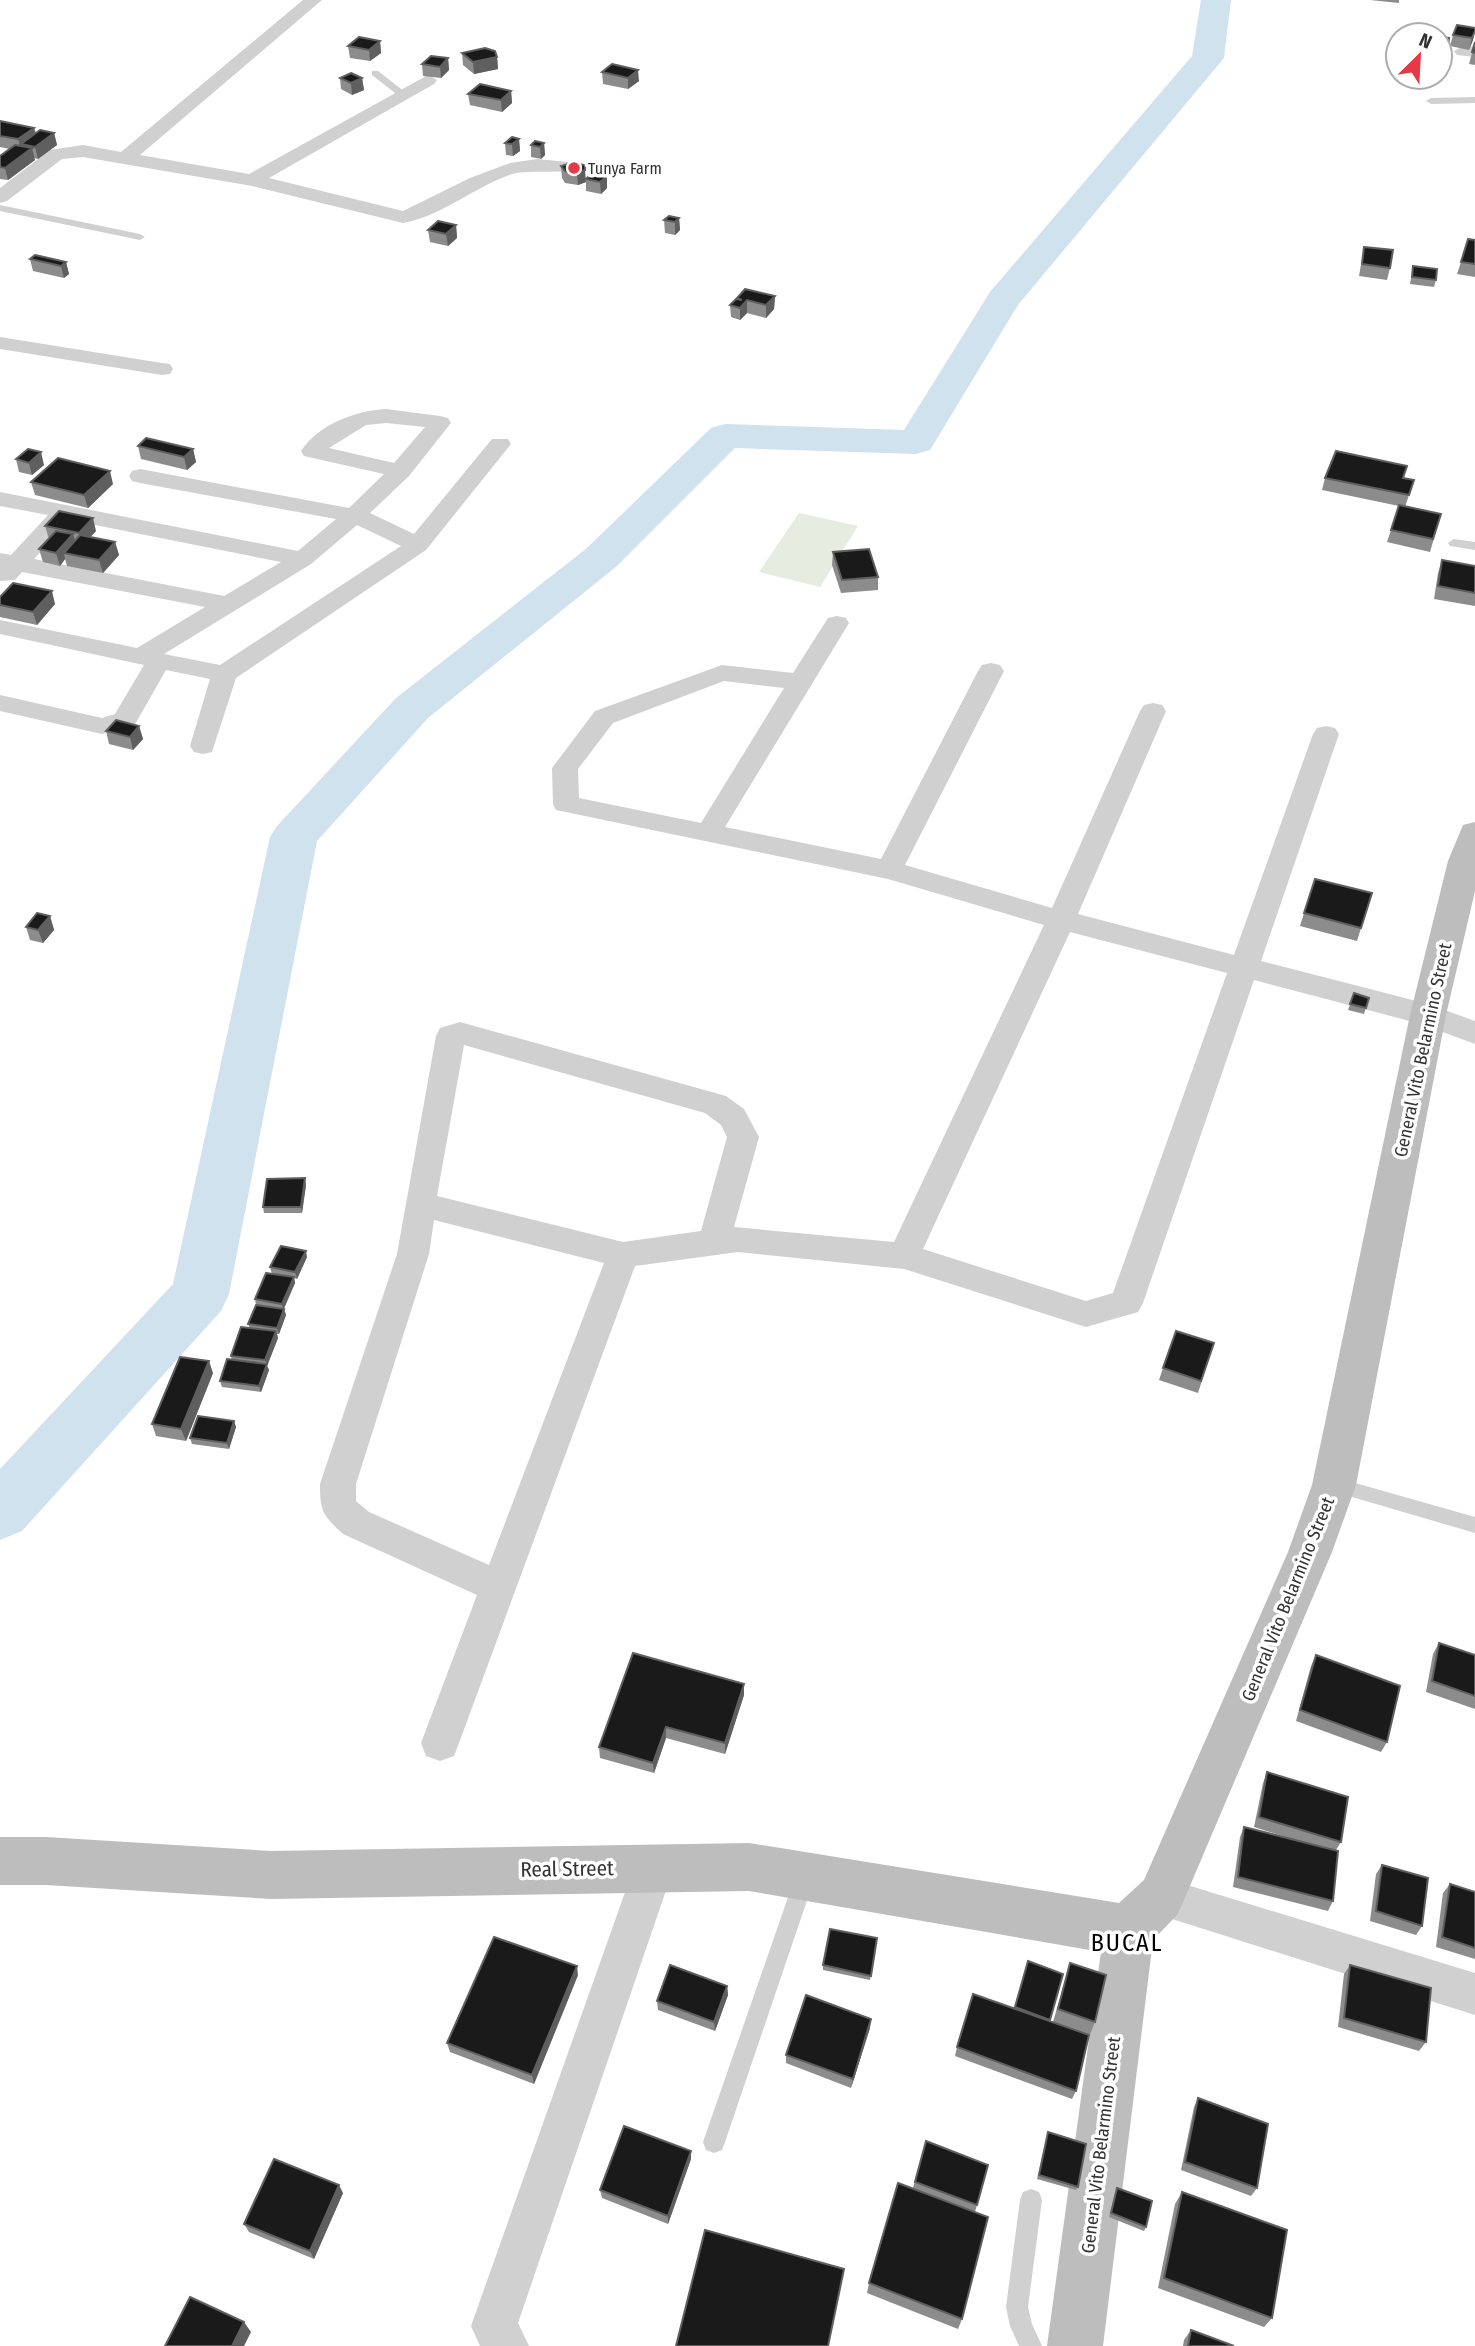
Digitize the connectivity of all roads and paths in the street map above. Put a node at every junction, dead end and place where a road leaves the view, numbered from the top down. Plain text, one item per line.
1 (313, 0) edge
2 (375, 73) dead end
3 (428, 80) edge
4 (402, 94) junction
5 (1475, 100) edge
6 (1431, 101) dead end
7 (125, 158) junction
8 (572, 167) edge
9 (252, 180) junction
10 (0, 197) edge
11 (0, 208) edge
12 (140, 237) dead end
13 (0, 343) edge
14 (162, 369) dead end
15 (500, 444) dead end
16 (401, 471) junction
17 (140, 476) dead end
18 (0, 499) edge
19 (64, 512) junction
20 (357, 516) junction
21 (1454, 542) dead end
22 (418, 545) junction
23 (1475, 546) edge
24 (303, 559) junction
25 (5, 568) edge
26 (230, 606) junction
27 (836, 623) dead end
28 (0, 627) edge
29 (151, 658) junction
30 (991, 671) dead end
31 (224, 674) junction
32 (801, 682) junction
33 (0, 703) edge
34 (1153, 710) dead end
35 (1326, 734) dead end
36 (203, 746) dead end
37 (708, 833) junction
38 (1472, 853) edge
39 (889, 870) junction
40 (1061, 920) junction
41 (1244, 965) junction
42 (1428, 1015) junction
43 (1475, 1032) edge
44 (420, 1204) junction
45 (714, 1242) junction
46 (623, 1255) junction
47 (904, 1256) junction
48 (1334, 1485) junction
49 (1475, 1525) edge
50 (499, 1587) junction
51 (440, 1743) dead end
52 (0, 1861) edge
53 (654, 1867) junction
54 (805, 1878) junction
55 (1145, 1912) junction
56 (1475, 1994) edge
57 (713, 2142) dead end
58 (1031, 2200) dead end
59 (506, 2346) edge
60 (1031, 2346) edge
61 (1075, 2346) edge

1 - 7 street
2 - 4 lane
3 - 4 street
4 - 9 street
5 - 6 lane
7 - 9 street
7 - 10 street
8 - 9 street
11 - 12 lane
13 - 14 street
15 - 22 street
16 - 16 street
16 - 20 street
17 - 20 street
18 - 19 street
19 - 24 street
19 - 25 street
20 - 22 street
20 - 24 street
21 - 23 lane
22 - 31 street
24 - 26 street
25 - 26 street
26 - 29 street
27 - 32 street
28 - 29 street
29 - 31 street
29 - 33 street
30 - 39 street
31 - 36 street
32 - 37 street
32 - 37 street
34 - 40 street
35 - 41 street
37 - 39 street
38 - 42 street, General Vito Belarmino Street
39 - 40 street
40 - 41 street
40 - 47 street
41 - 42 street
41 - 47 street
42 - 43 street
42 - 48 street, General Vito Belarmino Street
44 - 45 street
44 - 46 street
44 - 50 street
45 - 46 street
45 - 47 street
46 - 50 street
48 - 49 lane
48 - 55 street, General Vito Belarmino Street
50 - 51 street
52 - 53 street, Real Street
53 - 54 street, Real Street
53 - 59 street
54 - 55 street, Real Street
54 - 57 lane
55 - 56 street
55 - 61 street, General Vito Belarmino Street
58 - 60 lane

